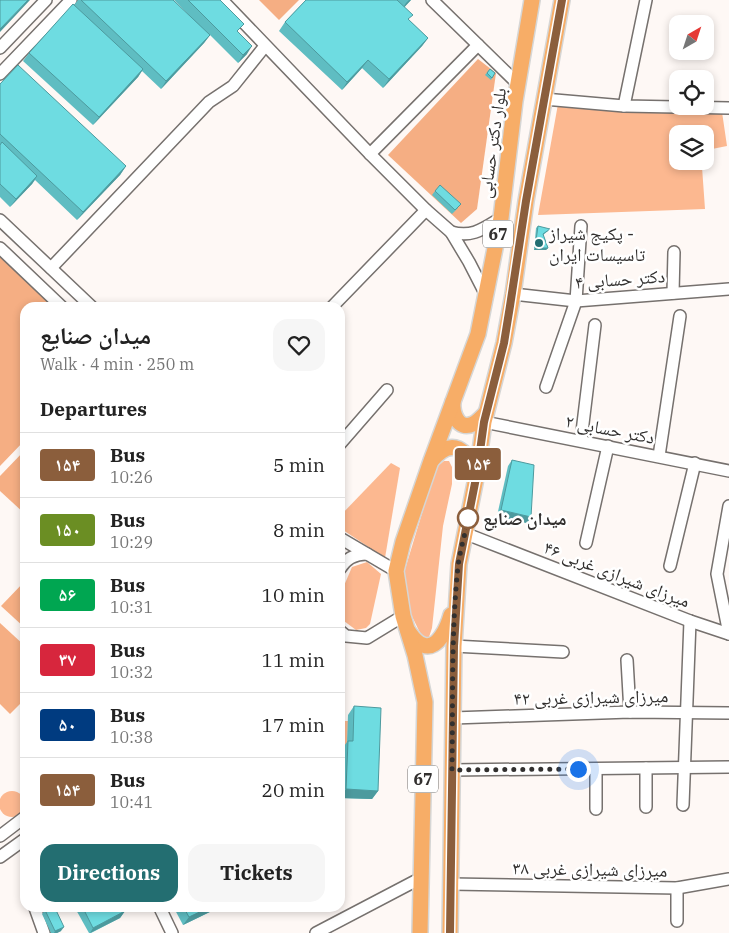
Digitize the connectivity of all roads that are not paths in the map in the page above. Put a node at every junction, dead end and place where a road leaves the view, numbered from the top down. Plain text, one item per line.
1 (46, 0) edge
2 (71, 0) edge
3 (222, 0) edge
4 (432, 0) edge
5 (532, 0) edge
6 (562, 0) edge
7 (646, 0) edge
8 (478, 45) junction
9 (265, 46) junction
10 (0, 48) edge
11 (0, 74) edge
12 (518, 84) junction
13 (544, 99) junction
14 (624, 106) junction
15 (729, 108) edge
16 (370, 154) junction
17 (426, 210) junction
18 (500, 218) junction
19 (0, 220) edge
20 (581, 226) dead end
21 (451, 232) junction
22 (0, 248) edge
23 (674, 252) dead end
24 (51, 268) junction
25 (729, 289) edge
26 (673, 293) junction
27 (513, 294) junction
28 (486, 297) junction
29 (576, 301) junction
30 (57, 302) edge
31 (87, 302) edge
32 (337, 302) edge
33 (483, 314) junction
34 (680, 316) dead end
35 (508, 318) junction
36 (595, 325) dead end
37 (546, 386) dead end
38 (387, 390) dead end
39 (454, 398) junction
40 (485, 418) junction
41 (345, 438) edge
42 (581, 440) junction
43 (608, 446) junction
44 (659, 456) junction
45 (431, 461) junction
46 (695, 464) junction
47 (729, 471) edge
48 (477, 473) junction
49 (729, 506) edge
50 (464, 533) junction
51 (345, 541) edge
52 (586, 543) dead end
53 (368, 554) junction
54 (345, 561) edge
55 (670, 566) dead end
56 (396, 571) junction
57 (456, 595) junction
58 (690, 621) junction
59 (404, 622) junction
60 (729, 634) edge
61 (345, 635) edge
62 (454, 646) junction
63 (564, 652) dead end
64 (627, 660) dead end
65 (630, 712) junction
66 (687, 712) junction
67 (729, 712) edge
68 (453, 718) junction
69 (729, 767) edge
70 (646, 768) junction
71 (685, 768) junction
72 (596, 769) junction
73 (452, 770) junction
74 (683, 805) dead end
75 (646, 807) dead end
76 (596, 809) dead end
77 (20, 821) edge
78 (0, 836) edge
79 (20, 843) edge
80 (0, 857) edge
81 (421, 878) junction
82 (729, 880) edge
83 (450, 884) junction
84 (677, 888) junction
85 (36, 912) edge
86 (162, 912) edge
87 (677, 921) dead end
88 (44, 933) edge
89 (172, 933) edge
90 (316, 933) edge
91 (420, 933) edge
92 (450, 933) edge

1 - 10 street
2 - 11 street
3 - 9 street
4 - 8 street
5 - 12 main road, بلوار دکتر حسابی / 67
6 - 13 main road, 67
7 - 14 street
8 - 12 street
8 - 16 street
9 - 16 street
9 - 24 street
12 - 18 main road, بلوار دکتر حسابی / 67
13 - 14 street
13 - 27 main road, 67
14 - 15 street
16 - 17 street
17 - 21 street
17 - 32 street
18 - 21 street
18 - 28 main road, بلوار دکتر حسابی / 67
19 - 24 street
20 - 29 street
21 - 28 street
22 - 30 street
23 - 26 street
24 - 31 street
25 - 26 street, دکتر حسابی ۴
26 - 29 street, دکتر حسابی ۴
27 - 29 street, دکتر حسابی ۴
27 - 35 main road, 67
28 - 33 main road, بلوار دکتر حسابی / 67
29 - 37 street
33 - 35 main road
33 - 39 main road, بلوار دکتر حسابی / 67
34 - 44 street
35 - 40 main road, 67
36 - 42 street
38 - 41 street
39 - 40 main road
39 - 45 main road, بلوار دکتر حسابی / 67
40 - 42 street, دکتر حسابی ۲
40 - 48 main road, 67
42 - 43 street, دکتر حسابی ۲
43 - 44 street, دکتر حسابی ۲
43 - 52 street
44 - 46 street, دکتر حسابی ۲
45 - 48 main road
45 - 56 main road, 67
46 - 47 street, دکتر حسابی ۲
46 - 55 street
48 - 50 main road, 67
49 - 60 street
50 - 57 main road, 67
50 - 58 street, میرزای شیرازی غربی ۴۶
51 - 53 street
53 - 54 street
53 - 56 street
56 - 59 main road, 67
57 - 59 main road
57 - 62 main road, 67
58 - 60 street, میرزای شیرازی غربی ۴۶
58 - 66 street
59 - 61 street
59 - 81 main road, 67
62 - 63 street
62 - 68 main road, 67
64 - 65 street
65 - 66 street, میرزای شیرازی غربی ۴۲
65 - 68 street, میرزای شیرازی غربی ۴۲
66 - 67 street, میرزای شیرازی غربی ۴۲
66 - 71 street
68 - 73 main road, 67
69 - 71 street
70 - 71 street
70 - 72 street
70 - 75 street
71 - 74 street
72 - 73 street
72 - 76 street
73 - 83 main road, 67
77 - 78 street
79 - 80 street
81 - 90 street
81 - 91 main road, 67
82 - 84 street, میرزای شیرازی غربی ۳۸
83 - 84 street, میرزای شیرازی غربی ۳۸
83 - 92 main road, 67
84 - 87 street
85 - 88 street
86 - 89 street

